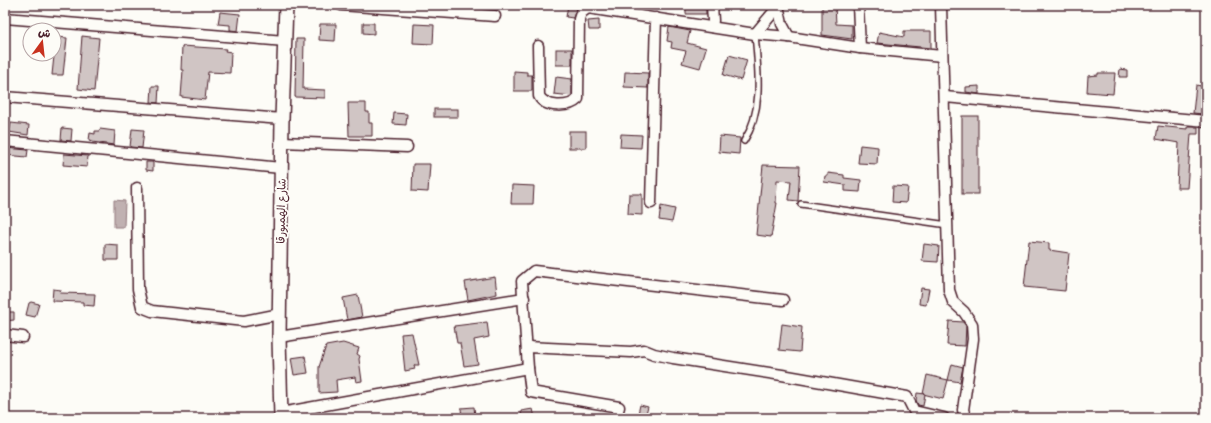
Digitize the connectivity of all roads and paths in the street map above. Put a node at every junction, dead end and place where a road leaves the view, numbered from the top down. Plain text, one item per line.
1 (286, 5) edge
2 (341, 5) edge
3 (712, 5) edge
4 (858, 5) edge
5 (941, 5) edge
6 (777, 6) edge
7 (495, 16) dead end
8 (5, 18) edge
9 (656, 18) junction
10 (713, 21) dead end
11 (755, 34) junction
12 (789, 37) junction
13 (285, 41) junction
14 (538, 46) dead end
15 (860, 48) junction
16 (942, 56) junction
17 (5, 97) edge
18 (945, 97) junction
19 (282, 119) junction
20 (1206, 121) edge
21 (5, 141) edge
22 (744, 141) dead end
23 (282, 142) junction
24 (407, 147) dead end
25 (281, 168) junction
26 (137, 188) dead end
27 (650, 203) dead end
28 (801, 204) dead end
29 (948, 225) junction
30 (524, 298) junction
31 (783, 300) dead end
32 (280, 314) junction
33 (5, 335) edge
34 (23, 337) dead end
35 (279, 337) junction
36 (527, 347) junction
37 (528, 368) junction
38 (281, 415) edge
39 (616, 418) edge
40 (944, 418) edge
41 (966, 418) edge

1 - 13 street, شارع الهمبورقا
2 - 7 street
3 - 10 street
4 - 15 street
5 - 16 street
6 - 11 street
6 - 12 street
8 - 13 street
9 - 11 street
9 - 14 street
9 - 27 street
11 - 12 street
11 - 22 lane
12 - 15 street
13 - 19 street, شارع الهمبورقا
15 - 16 street
16 - 18 street
17 - 19 street
18 - 20 street
18 - 29 street
19 - 23 street, شارع الهمبورقا
21 - 25 street
23 - 24 street
23 - 25 street, شارع الهمبورقا
25 - 32 street, شارع الهمبورقا
26 - 32 street
28 - 29 lane
29 - 41 street
30 - 31 street
30 - 35 street
30 - 36 street
32 - 35 street, شارع الهمبورقا
33 - 34 street
35 - 38 street, شارع الهمبورقا
36 - 37 street
36 - 40 street
37 - 38 street
37 - 39 street

